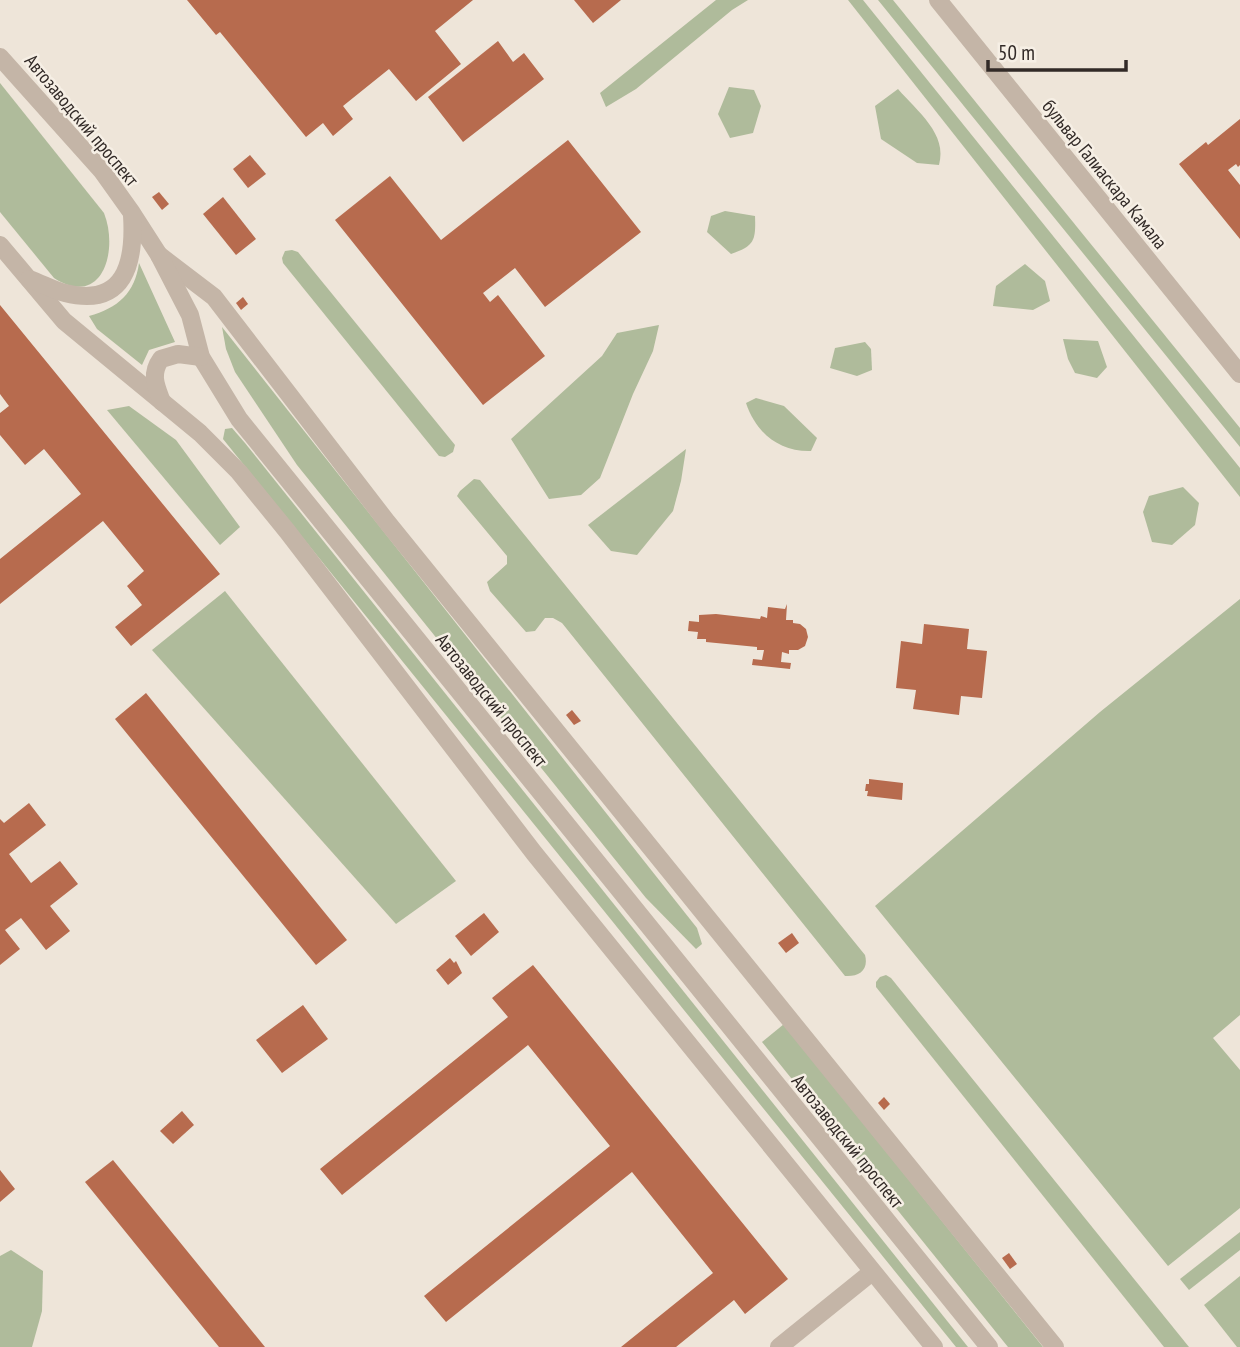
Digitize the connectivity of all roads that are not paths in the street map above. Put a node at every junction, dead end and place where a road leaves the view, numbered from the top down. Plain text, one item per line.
1 (938, 0) edge
2 (0, 57) edge
3 (132, 213) junction
4 (0, 245) edge
5 (159, 255) junction
6 (26, 277) junction
7 (201, 357) junction
8 (1240, 374) edge
9 (162, 402) junction
10 (872, 1272) junction
11 (779, 1347) edge
12 (934, 1347) edge
13 (989, 1347) edge
14 (1055, 1347) edge

1 - 8 street, бульвар Галиаскара Камала
2 - 3 street, Автозаводский проспект
3 - 5 street, Автозаводский проспект
3 - 6 street
4 - 6 street
5 - 7 street, Автозаводский проспект
5 - 14 street
6 - 9 street
7 - 9 street
7 - 13 street, Автозаводский проспект
9 - 10 street
10 - 11 street
10 - 12 street

